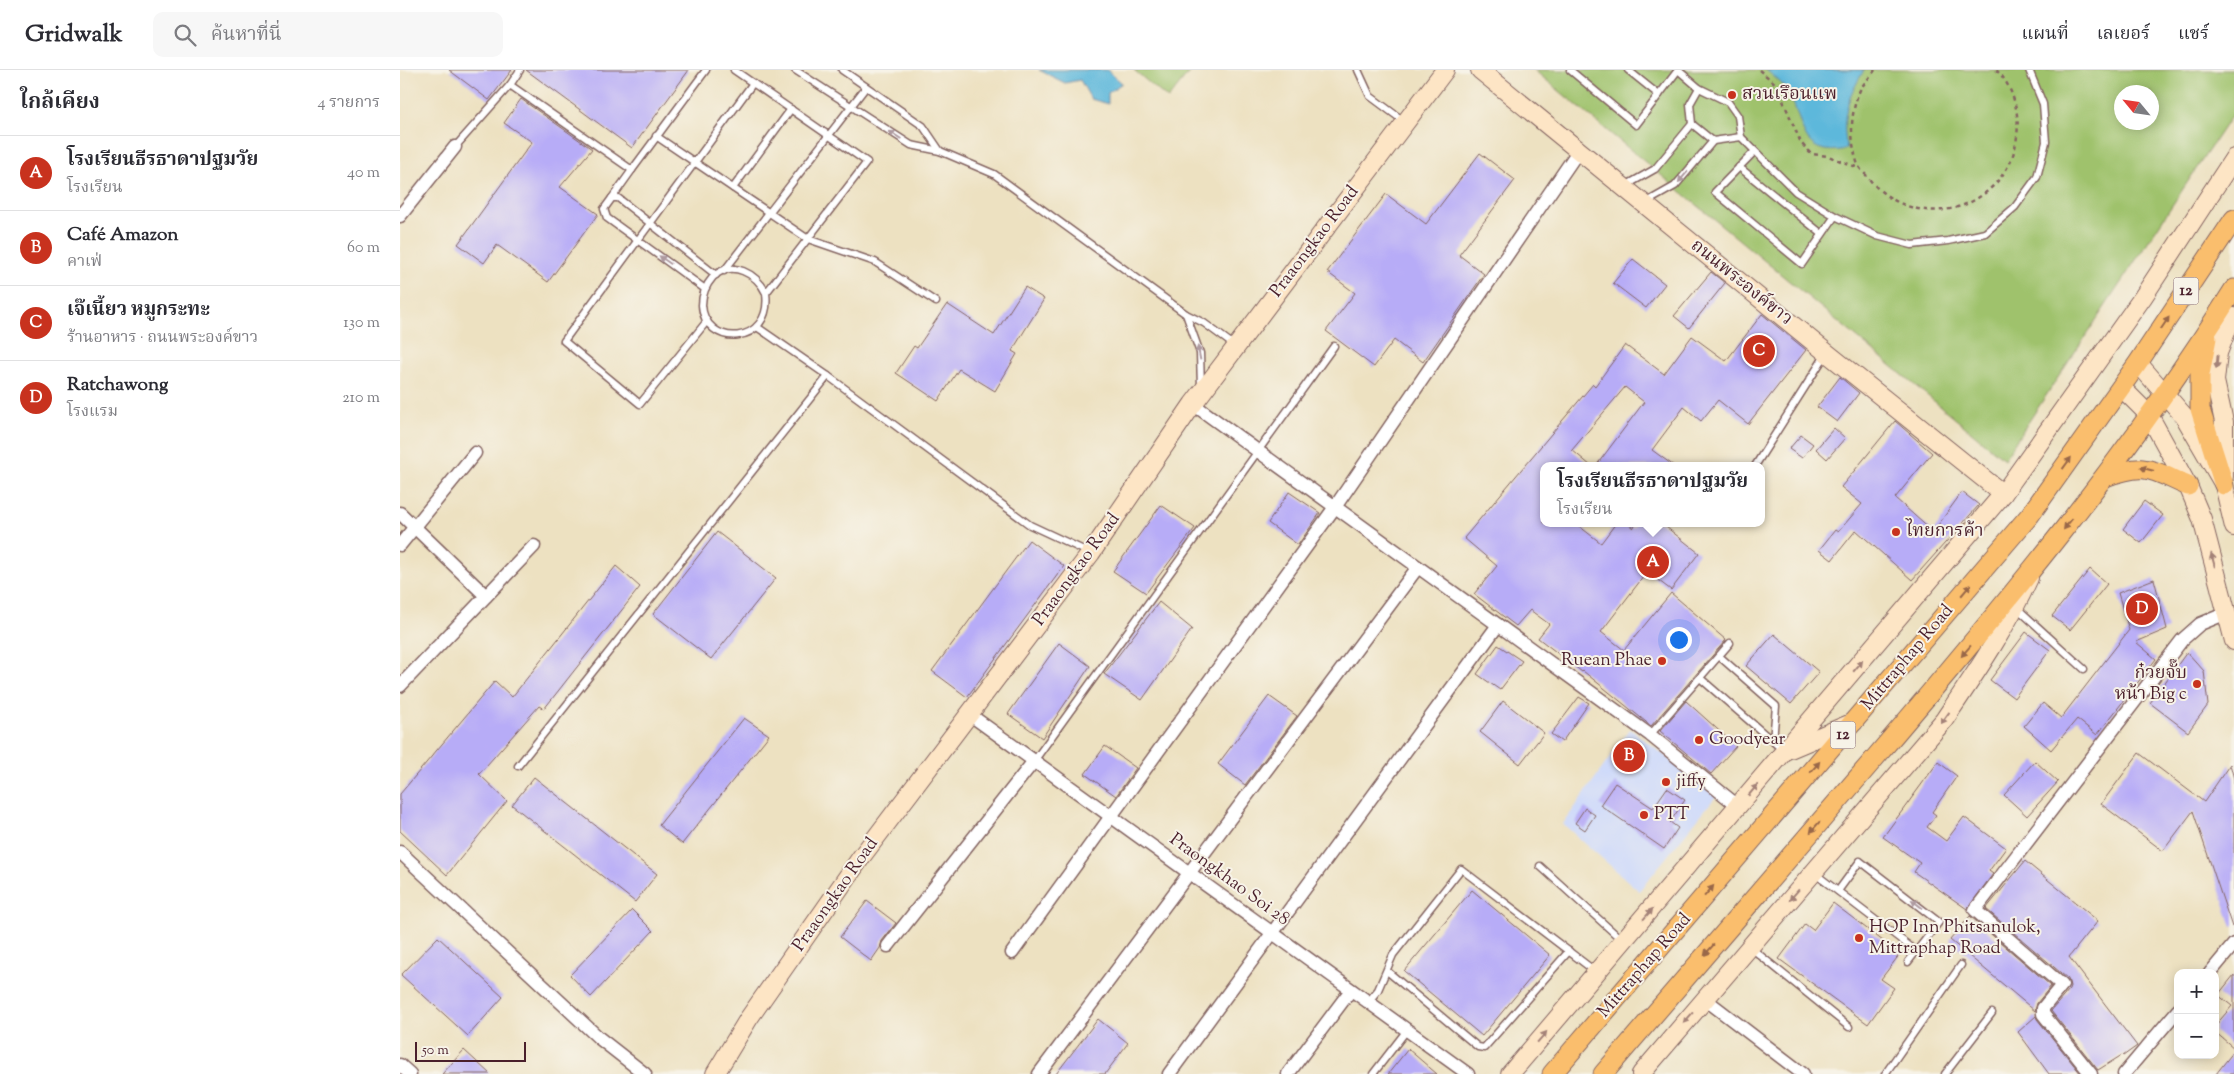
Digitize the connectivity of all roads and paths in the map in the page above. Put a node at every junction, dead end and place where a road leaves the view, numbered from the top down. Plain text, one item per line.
1 (520, 70) edge
2 (706, 70) edge
3 (734, 70) edge
4 (796, 70) edge
5 (842, 70) edge
6 (1358, 70) edge
7 (1445, 70) edge
8 (1480, 70) edge
9 (1570, 70) edge
10 (1628, 70) edge
11 (1678, 70) edge
12 (1759, 70) edge
13 (1875, 70) edge
14 (1996, 70) edge
15 (2028, 70) edge
16 (753, 83) junction
17 (510, 85) junction
18 (866, 87) junction
19 (1699, 88) junction
20 (1659, 95) junction
21 (850, 108) junction
22 (791, 109) junction
23 (1406, 122) junction
24 (1692, 124) junction
25 (829, 135) junction
26 (656, 136) junction
27 (1740, 137) junction
28 (1713, 141) junction
29 (455, 147) joint
30 (1579, 150) junction
31 (940, 151) junction
32 (1754, 152) junction
33 (2234, 158) edge
34 (696, 162) junction
35 (1739, 167) junction
36 (1859, 168) junction
37 (632, 170) junction
38 (1624, 186) junction
39 (734, 188) junction
40 (612, 198) junction
41 (1644, 204) junction
42 (770, 212) junction
43 (400, 216) edge
44 (1835, 216) junction
45 (2234, 219) edge
46 (650, 222) junction
47 (1822, 234) junction
48 (808, 238) junction
49 (637, 240) junction
50 (724, 271) junction
51 (716, 275) junction
52 (704, 289) junction
53 (2234, 289) edge
54 (766, 293) junction
55 (936, 302) dead end
56 (1186, 314) junction
57 (2234, 317) edge
58 (707, 321) junction
59 (757, 327) junction
60 (2208, 332) junction
61 (1334, 346) dead end
62 (1236, 347) junction
63 (1827, 353) junction
64 (2138, 363) junction
65 (828, 376) junction
66 (2121, 387) junction
67 (2165, 394) junction
68 (1197, 399) junction
69 (2149, 415) junction
70 (1258, 453) junction
71 (475, 454) dead end
72 (1758, 462) edge
73 (2105, 477) junction
74 (2224, 485) junction
75 (2188, 486) junction
76 (2003, 494) junction
77 (1335, 507) junction
78 (400, 513) edge
79 (2233, 520) edge
80 (415, 529) junction
81 (400, 545) edge
82 (534, 546) dead end
83 (1091, 553) junction
84 (1418, 567) junction
85 (2032, 571) junction
86 (486, 596) junction
87 (2016, 607) junction
88 (2227, 613) junction
89 (1498, 626) junction
90 (2234, 641) edge
91 (1730, 643) dead end
92 (1719, 656) junction
93 (2084, 669) dead end
94 (1700, 678) junction
95 (400, 686) edge
96 (969, 714) junction
97 (1854, 722) junction
98 (1650, 735) junction
99 (1779, 746) junction
100 (1034, 761) junction
101 (518, 766) dead end
102 (1739, 807) junction
103 (1111, 817) junction
104 (400, 852) edge
105 (1540, 866) dead end
106 (1188, 873) junction
107 (1813, 873) junction
108 (1838, 891) junction
109 (1273, 934) junction
110 (1624, 942) junction
111 (2234, 944) edge
112 (888, 946) dead end
113 (1749, 947) junction
114 (1569, 951) junction
115 (1916, 951) junction
116 (1012, 953) dead end
117 (1908, 962) dead end
118 (1961, 965) dead end
119 (2213, 969) edge
120 (1387, 971) junction
121 (1597, 972) junction
122 (1351, 990) junction
123 (1705, 999) junction
124 (1368, 1002) junction
125 (1992, 1013) dead end
126 (2175, 1014) edge
127 (1849, 1028) dead end
128 (1407, 1030) junction
129 (400, 1065) edge
130 (410, 1074) edge
131 (645, 1074) edge
132 (715, 1074) edge
133 (1039, 1074) edge
134 (1169, 1074) edge
135 (1288, 1074) edge
136 (1373, 1074) edge
137 (1468, 1074) edge
138 (1510, 1074) edge
139 (1552, 1074) edge
140 (1603, 1074) edge
141 (1641, 1074) edge
142 (1803, 1074) edge
143 (1884, 1074) edge
144 (1945, 1074) edge
145 (2091, 1074) edge
146 (2124, 1074) edge

1 - 17 lane
2 - 26 lane
3 - 16 lane
4 - 21 lane
5 - 18 lane
6 - 23 lane
7 - 23 main road, Praaongkao Road
8 - 30 main road, ถนนพระองค์ขาว
9 - 20 lane
10 - 20 lane
11 - 19 lane
11 - 20 lane
12 - 36 path
13 - 36 path
14 - 36 path
15 - 44 lane
16 - 22 lane
16 - 34 lane
17 - 29 lane
17 - 37 lane
18 - 21 lane
18 - 31 lane
19 - 24 lane
19 - 27 lane
21 - 25 lane
31 -> 21 lane
22 - 25 lane
22 - 39 lane
23 - 62 main road, Praaongkao Road
24 - 28 lane
24 - 38 lane
25 - 42 lane
25 - 48 lane
26 - 34 lane
26 - 37 lane
27 - 28 lane
27 - 32 lane
28 -> 41 lane
29 - 43 street
30 - 38 main road, ถนนพระองค์ขาว
30 - 77 street
31 - 56 lane
32 - 35 lane
32 - 44 lane
33 - 76 main road
34 - 39 lane
34 - 46 lane
35 - 47 lane
35 - 47 lane
37 - 40 lane
38 - 41 main road, ถนนพระองค์ขาว
39 - 42 lane
40 - 46 lane
40 - 49 lane
41 - 63 main road, ถนนพระองค์ขาว
42 - 48 lane
42 - 50 lane
44 - 47 lane
64 -> 45 main road, Mittraphap Road / 12
46 - 49 lane
46 - 51 lane
48 - 54 lane
48 - 55 lane
52 -> 49 lane
49 - 58 lane
50 - 51 lane
50 - 54 lane
51 - 52 lane
52 - 58 lane
53 - 60 main road, 12
54 - 59 lane
56 - 62 lane
68 -> 56 lane
57 -> 74 main road
58 - 59 lane
59 - 65 lane
60 - 67 main road, 12
60 - 74 main road
61 - 70 lane
62 - 68 main road, Praaongkao Road
63 - 72 lane
63 - 76 main road, ถนนพระองค์ขาว
64 - 66 main road, Mittraphap Road / 12
64 - 67 main road
65 - 83 lane
65 - 101 lane
66 - 69 main road
97 -> 66 main road, Mittraphap Road / 12
67 - 69 main road, 12
67 - 74 main road
68 - 70 street
68 - 83 main road, Praaongkao Road
69 - 73 main road, 12
69 - 75 main road
70 - 77 street
70 - 100 lane
71 - 80 street
75 -> 73 main road
73 -> 85 main road, 12
74 - 79 main road
88 -> 75 main road
99 -> 76 main road
77 - 84 street
77 - 103 street
78 - 80 street
80 - 81 street
80 - 86 street
82 - 86 street
83 - 96 main road, Praaongkao Road
84 - 89 street
84 - 106 street
85 - 87 main road
85 -> 140 main road, 12
86 - 95 street
87 - 93 lane
87 -> 107 main road
88 - 90 main road
88 - 145 street
89 - 98 street
89 - 109 street
91 - 92 lane
92 - 94 lane
92 - 99 lane
94 - 98 lane
94 - 99 lane
96 - 100 street, Praongkhao Soi 28
96 - 132 main road, Praaongkao Road
97 - 99 main road
139 -> 97 main road, Mittraphap Road / 12
98 - 102 street
102 -> 99 main road
100 - 103 street, Praongkhao Soi 28
100 - 112 street
110 -> 102 main road
103 - 106 street, Praongkhao Soi 28
103 - 116 street
104 - 131 street
105 - 110 lane
106 - 109 street, Praongkhao Soi 28
106 - 133 street
107 - 108 lane
107 -> 113 main road
108 - 115 lane
115 -> 108 lane
109 - 122 street, Praongkhao Soi 28
109 - 134 street
110 - 121 main road
111 - 119 street
113 - 123 main road
113 - 127 lane
114 - 120 lane
114 - 120 lane
114 - 121 lane
115 - 117 lane
118 - 143 lane
120 - 124 lane
138 -> 121 main road
122 - 124 street, Praongkhao Soi 28
122 - 135 street
123 -> 141 main road
123 - 142 street
124 - 128 street, Praongkhao Soi 28
125 - 144 lane
126 - 146 street
128 - 136 lane
128 - 137 street, Praongkhao Soi 28
129 - 130 street

